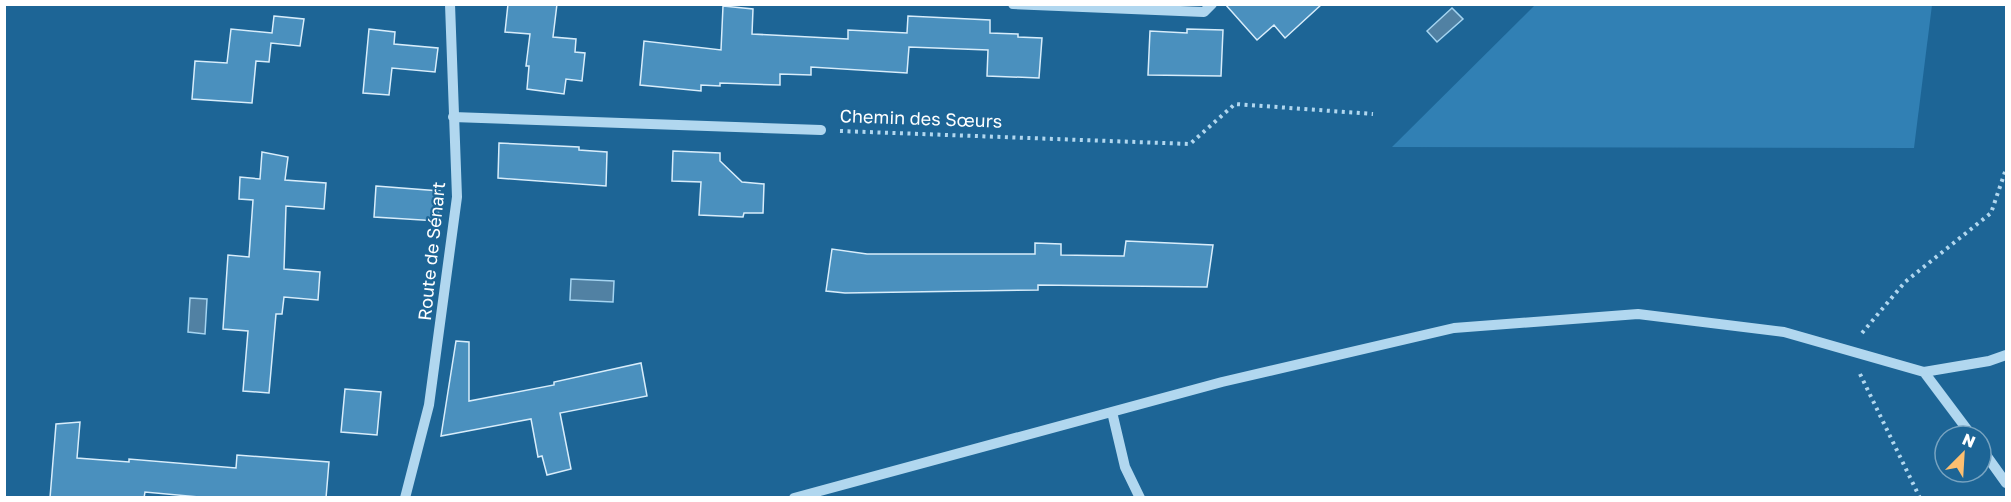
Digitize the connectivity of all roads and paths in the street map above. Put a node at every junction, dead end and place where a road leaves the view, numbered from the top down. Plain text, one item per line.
1 (450, 4) edge
2 (1013, 4) edge
3 (1212, 4) edge
4 (1373, 114) dead end
5 (453, 117) junction
6 (821, 130) joint
7 (2007, 169) edge
8 (1847, 350) junction
9 (2007, 355) edge
10 (1924, 372) junction
11 (1112, 412) junction
12 (1963, 424) edge
13 (1993, 464) edge
14 (2007, 483) edge
15 (405, 498) edge
16 (794, 498) edge
17 (1140, 498) edge
18 (1920, 498) edge

1 - 5 street, Route de Sénart
2 - 3 street
4 - 6 path, Chemin des Sœurs
5 - 6 street, Chemin des Sœurs
5 - 15 street, Route de Sénart
7 - 8 path
8 - 10 street
8 - 11 street
8 - 18 path
9 - 10 street
10 - 12 street
11 - 16 street
11 - 17 street
13 - 14 street

